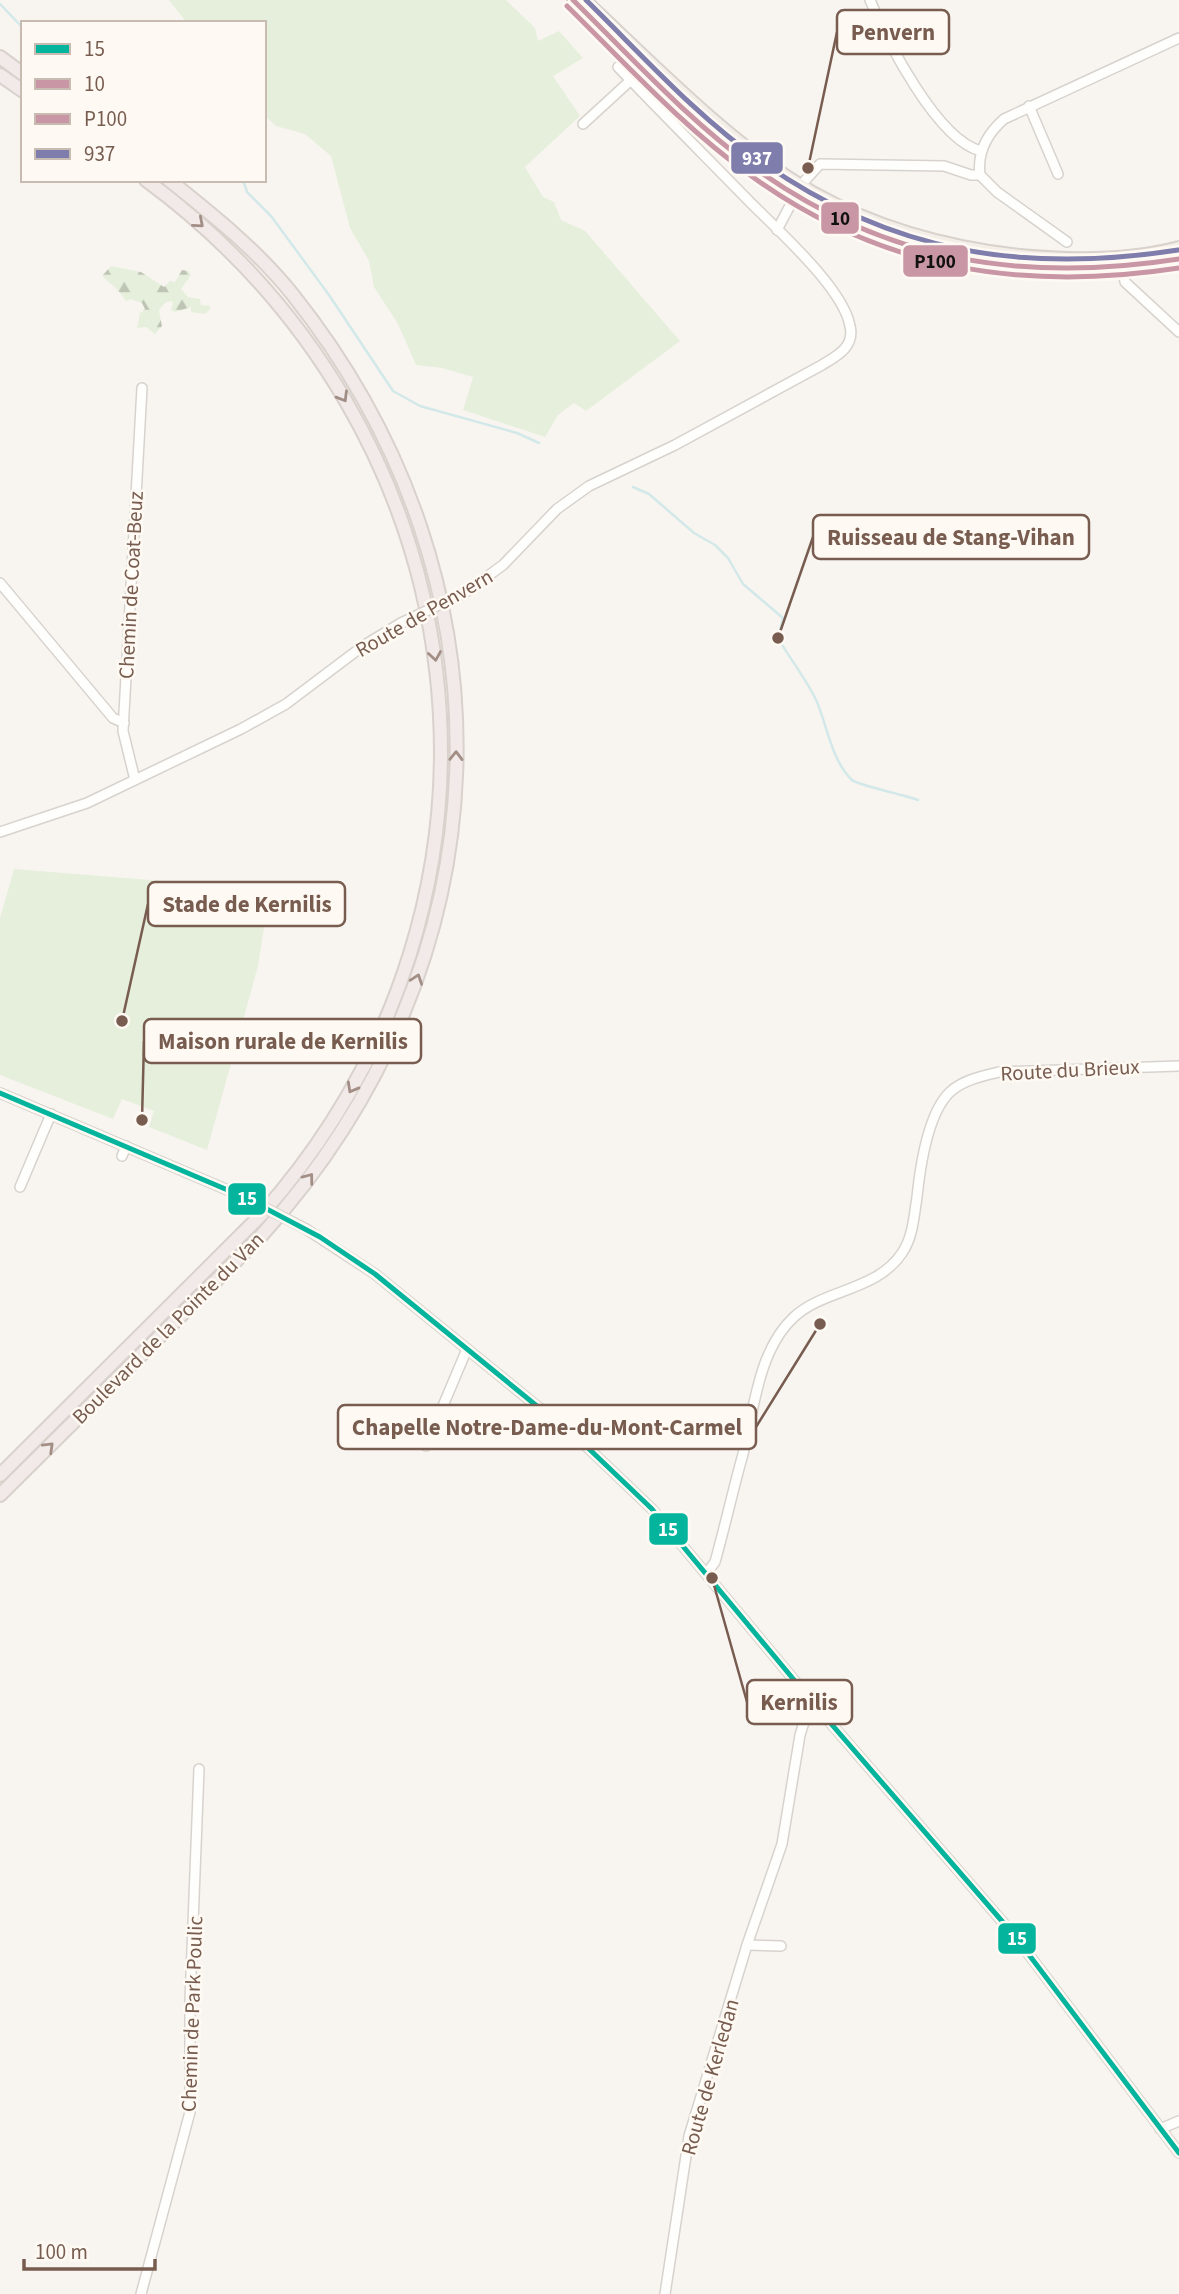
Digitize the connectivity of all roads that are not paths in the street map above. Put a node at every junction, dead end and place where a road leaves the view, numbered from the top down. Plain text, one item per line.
1 (573, 0) edge
2 (585, 0) edge
3 (870, 0) edge
4 (1179, 38) edge
5 (0, 57) edge
6 (618, 67) dead end
7 (21, 73) edge
8 (0, 75) edge
9 (631, 80) junction
10 (0, 82) edge
11 (21, 90) edge
12 (21, 96) edge
13 (1029, 106) junction
14 (583, 124) dead end
15 (981, 151) junction
16 (980, 174) junction
17 (1058, 174) dead end
18 (148, 182) edge
19 (171, 182) edge
20 (801, 185) junction
21 (796, 196) junction
22 (777, 230) junction
23 (1067, 242) dead end
24 (1179, 247) edge
25 (1121, 256) junction
26 (1179, 259) edge
27 (1122, 268) junction
28 (1179, 332) edge
29 (142, 388) dead end
30 (0, 583) edge
31 (124, 723) junction
32 (135, 780) junction
33 (0, 832) edge
34 (1179, 1066) edge
35 (0, 1093) edge
36 (51, 1114) junction
37 (126, 1146) junction
38 (122, 1156) dead end
39 (20, 1187) dead end
40 (467, 1349) junction
41 (426, 1446) dead end
42 (0, 1475) edge
43 (0, 1495) edge
44 (706, 1574) junction
45 (814, 1704) junction
46 (199, 1769) dead end
47 (747, 1945) junction
48 (780, 1946) dead end
49 (1179, 2121) edge
50 (1160, 2129) junction
51 (1179, 2153) edge
52 (141, 2294) edge
53 (665, 2294) edge

1 - 21 main road
2 - 20 main road
3 - 15 street
4 - 13 street
5 - 7 highway
6 - 9 street
8 - 11 highway
9 - 14 street
9 - 22 street
10 - 12 highway
13 - 15 street
13 - 17 street
15 - 16 street
16 - 20 street
16 - 23 street
18 -> 42 highway, Boulevard de la Pointe du Van
43 -> 19 highway, Boulevard de la Pointe du Van
20 - 21 street
20 - 25 main road
21 - 22 street
21 - 27 main road
22 - 32 street, Route de Penvern, bridge
24 - 25 main road
25 - 27 street
26 - 27 main road
27 - 28 street
29 - 31 street, Chemin de Coat-Beuz
30 - 31 street
31 - 32 street, Chemin de Coat-Beuz
32 - 33 street, Route de Penvern
34 - 44 street, Route du Brieux
35 - 36 street
36 - 37 street
36 - 39 street
37 - 38 street
37 - 40 street, bridge
40 - 41 street
40 - 44 street
44 - 45 street
45 - 47 street, Route de Kerledan
45 - 50 street
46 - 52 street, Chemin de Park Poulic
47 - 48 street
47 - 53 street, Route de Kerledan
49 - 50 street
50 - 51 street

